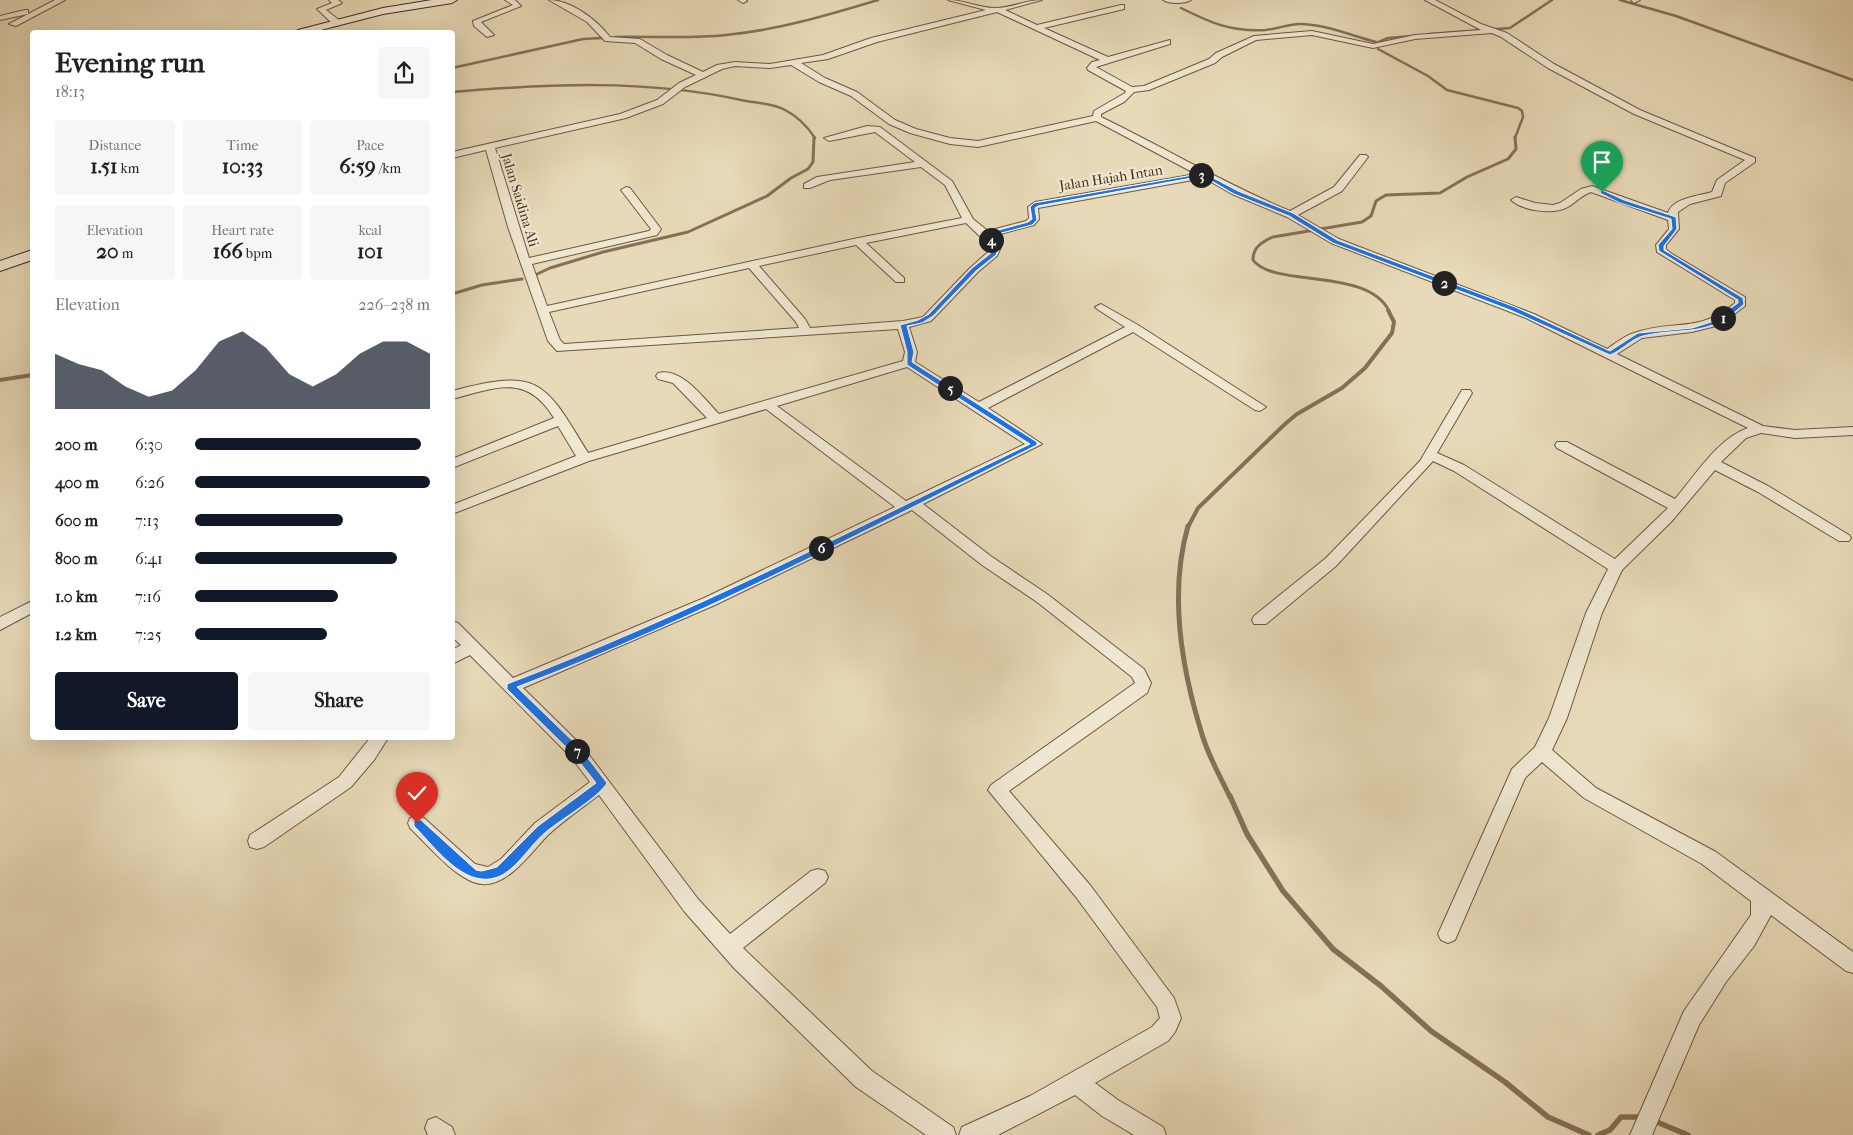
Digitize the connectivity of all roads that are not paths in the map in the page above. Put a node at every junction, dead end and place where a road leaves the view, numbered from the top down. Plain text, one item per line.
1 (61, 0) edge
2 (333, 0) edge
3 (452, 0) edge
4 (509, 0) edge
5 (553, 0) edge
6 (952, 0) edge
7 (1038, 0) edge
8 (1167, 0) edge
9 (1187, 0) edge
10 (1429, 0) edge
11 (1121, 7) dead end
12 (996, 10) junction
13 (34, 12) junction
14 (0, 18) edge
15 (336, 22) junction
16 (13, 24) dead end
17 (1039, 27) junction
18 (1486, 29) junction
19 (309, 30) edge
20 (490, 34) dead end
21 (1167, 42) dead end
22 (1107, 60) junction
23 (794, 63) junction
24 (703, 75) junction
25 (1131, 90) junction
26 (1097, 118) junction
27 (829, 138) dead end
28 (490, 147) junction
29 (455, 153) edge
30 (1363, 157) dead end
31 (923, 164) junction
32 (1204, 175) junction
33 (807, 186) dead end
34 (626, 190) dead end
35 (1516, 200) dead end
36 (1291, 214) junction
37 (1674, 218) junction
38 (968, 220) junction
39 (986, 235) junction
40 (858, 241) junction
41 (30, 256) edge
42 (525, 262) junction
43 (752, 265) junction
44 (0, 266) edge
45 (900, 280) dead end
46 (1101, 307) dead end
47 (543, 310) junction
48 (903, 325) junction
49 (1134, 327) junction
50 (806, 332) junction
51 (1610, 353) junction
52 (909, 363) junction
53 (662, 376) dead end
54 (1466, 393) dead end
55 (456, 394) dead end
56 (767, 404) junction
57 (1260, 406) dead end
58 (980, 407) junction
59 (1731, 413) junction
60 (716, 419) junction
61 (561, 420) junction
62 (1760, 428) junction
63 (1853, 431) edge
64 (1741, 435) junction
65 (1562, 445) dead end
66 (1430, 454) junction
67 (584, 458) junction
68 (455, 463) edge
69 (1713, 463) junction
70 (908, 505) junction
71 (1676, 506) junction
72 (455, 509) edge
73 (1844, 538) dead end
74 (1616, 567) junction
75 (30, 607) edge
76 (1260, 620) dead end
77 (0, 624) edge
78 (455, 630) edge
79 (471, 647) junction
80 (455, 656) edge
81 (510, 686) junction
82 (378, 740) edge
83 (1542, 752) junction
84 (602, 783) junction
85 (417, 823) dead end
86 (257, 841) dead end
87 (818, 877) dead end
88 (1761, 896) junction
89 (1448, 934) dead end
90 (729, 947) junction
91 (1853, 964) edge
92 (1076, 1082) junction
93 (1642, 1132) edge
94 (945, 1135) edge
95 (970, 1135) edge
96 (1155, 1135) edge

1 - 13 street
2 - 15 street
3 - 15 street
4 - 20 street
5 - 24 street
6 - 12 street
7 - 12 street
8 - 9 street
10 - 18 street
11 - 17 street
12 - 17 street
12 - 23 street
13 - 14 street
13 - 16 street
15 - 19 street
17 - 22 street
18 - 25 street
18 - 37 street
21 - 22 street
22 - 25 street
23 - 24 street
23 - 26 street
24 - 28 street
25 - 26 street
26 - 32 street
27 - 31 street
28 - 29 street
28 - 42 street, Jalan Saidina Ali
30 - 36 street
31 - 33 street
31 - 38 street
32 - 36 street
32 - 39 street, Jalan Hajah Intan
34 - 42 street
35 - 37 street
36 - 51 street
37 - 51 street
38 - 39 street
38 - 40 street
39 - 48 street
40 - 43 street
40 - 45 street
41 - 44 street
42 - 47 street, Jalan Saidina Ali
43 - 47 street
43 - 50 street
46 - 49 street
47 - 50 street, Jalan Saidina Ali
48 - 50 street
48 - 52 street
49 - 57 street
49 - 58 street
51 - 59 street
52 - 56 street
52 - 58 street
53 - 60 street
54 - 66 street
55 - 61 street
56 - 60 street
56 - 70 street
58 - 70 street
59 - 62 street
59 - 64 street
60 - 67 street
61 - 67 street
61 - 68 street
62 - 63 street
62 - 64 street
64 - 69 street
65 - 71 street
66 - 74 street
66 - 76 street
67 - 72 street
69 - 71 street
69 - 73 street
70 - 81 street
70 - 92 street
71 - 74 street
74 - 83 street
75 - 77 street
78 - 79 street
79 - 80 street
79 - 81 street
81 - 84 street
82 - 86 street
83 - 88 street
83 - 89 street
84 - 85 street
84 - 90 street
87 - 90 street
88 - 91 street
88 - 93 street
90 - 94 street
92 - 95 street
92 - 96 street

